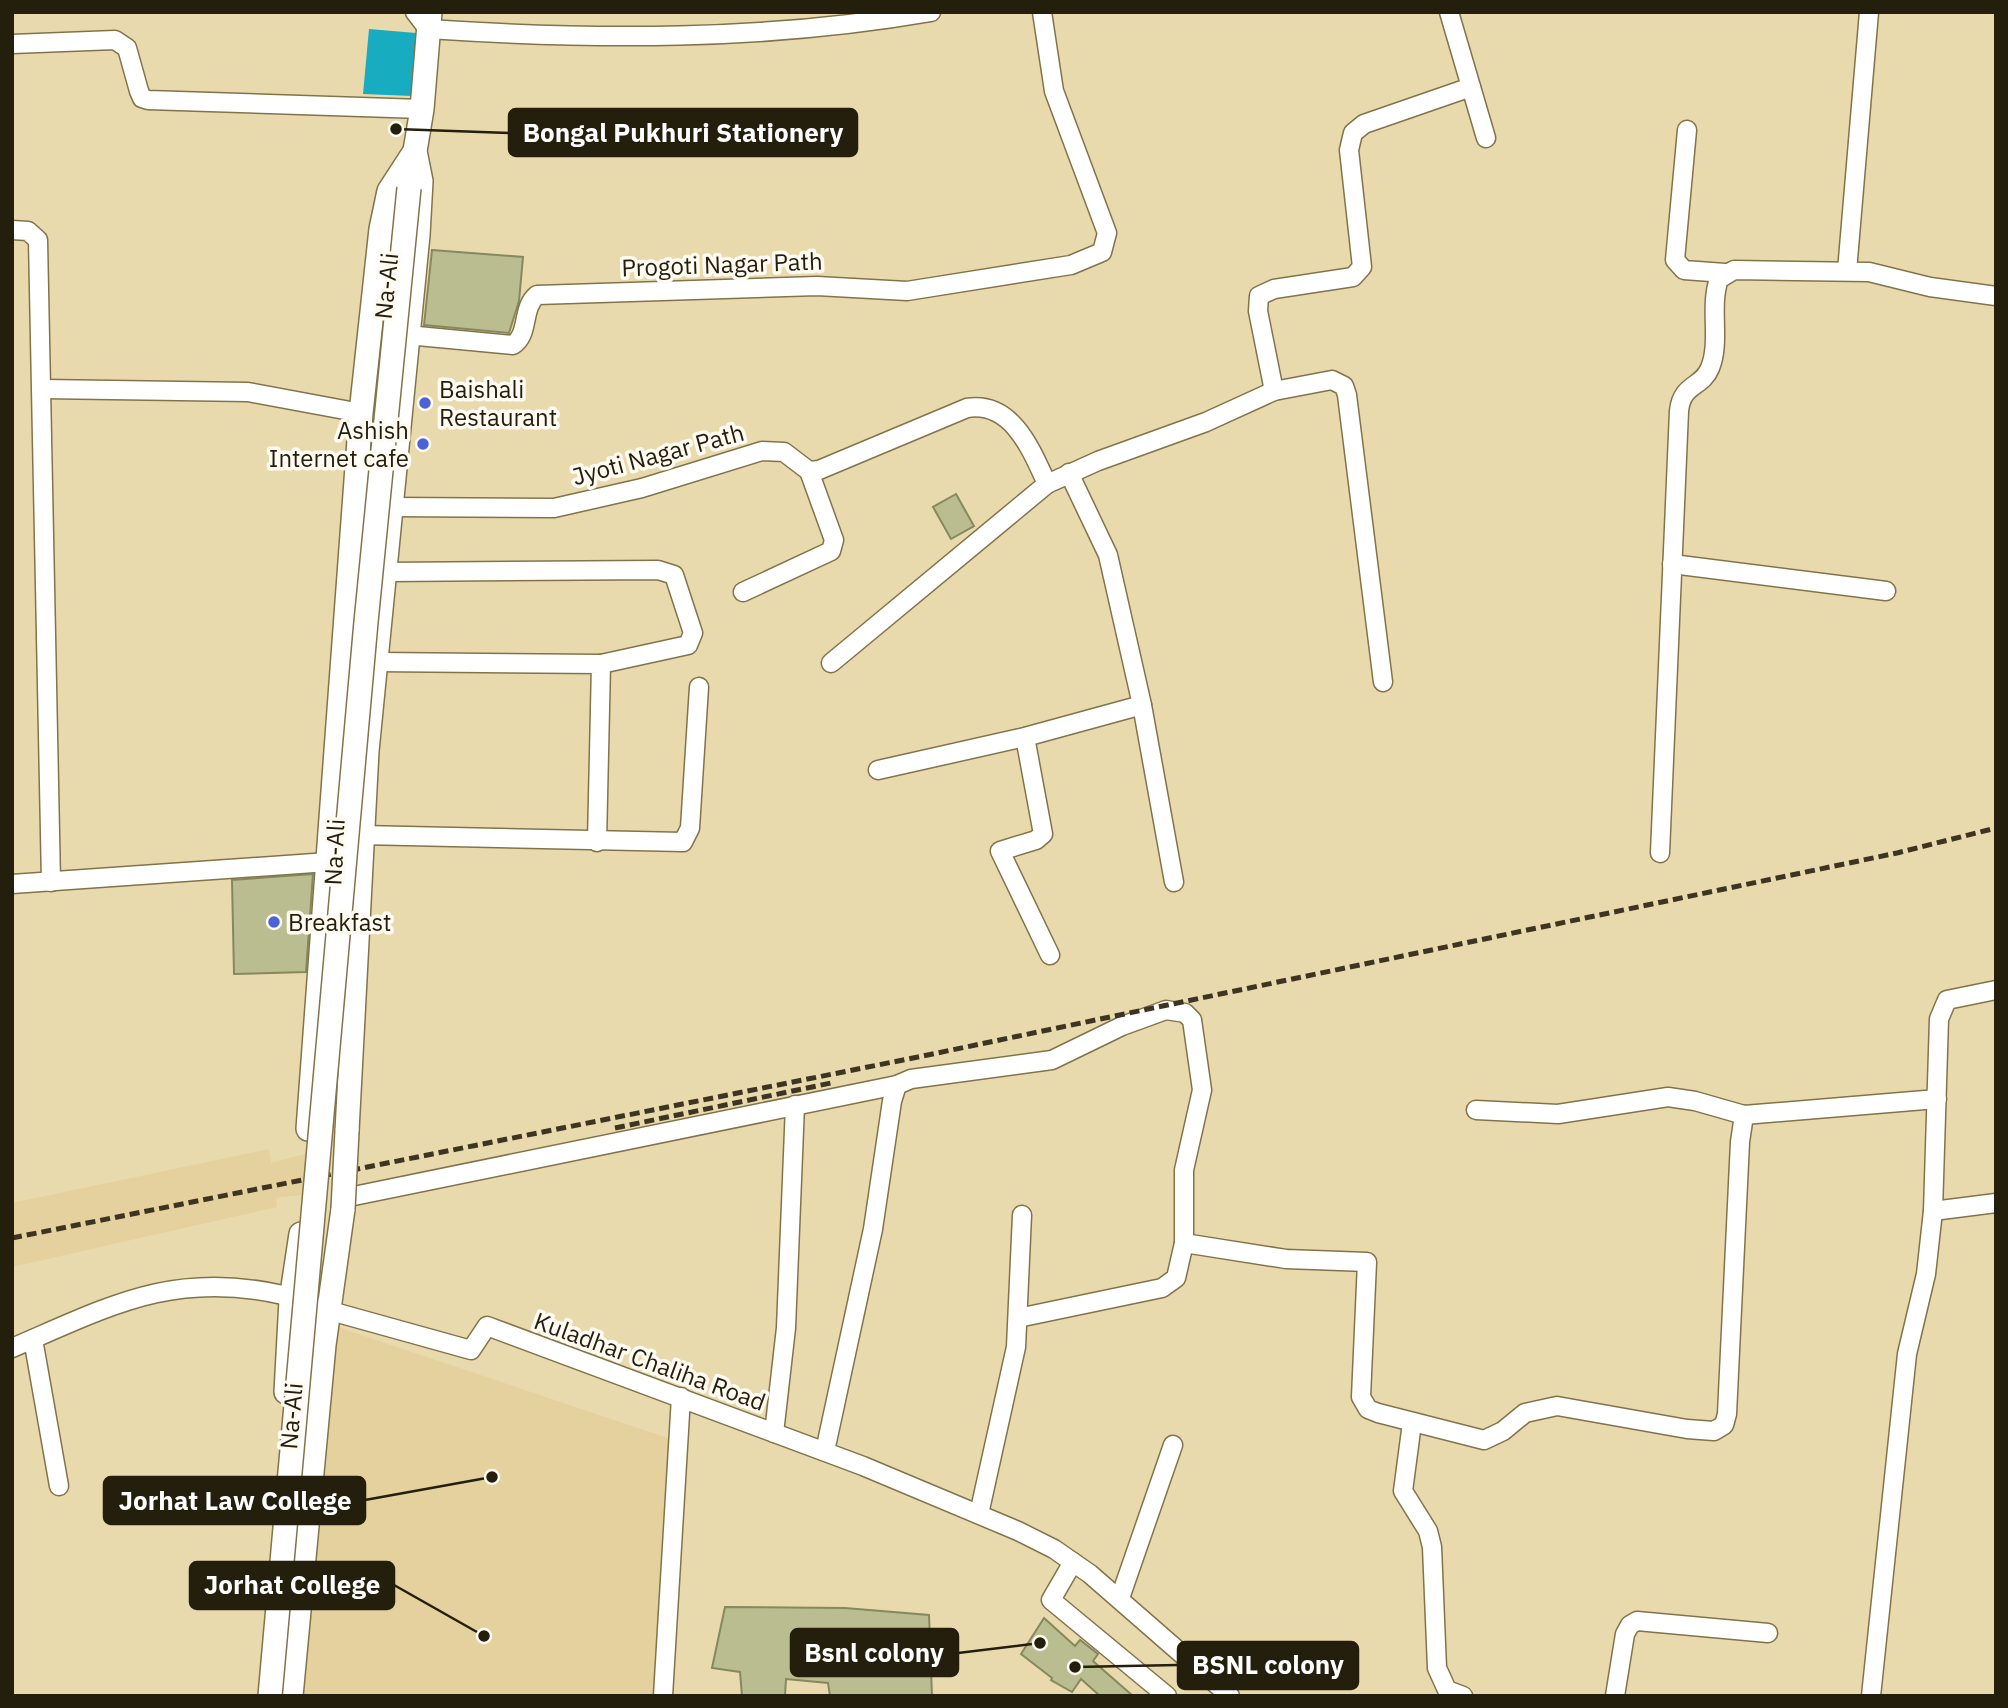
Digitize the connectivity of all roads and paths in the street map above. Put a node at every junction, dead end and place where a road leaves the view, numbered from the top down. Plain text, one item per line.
1 (931, 12) edge
2 (1042, 12) edge
3 (1449, 12) edge
4 (1869, 12) edge
5 (424, 18) edge
6 (824, 19) edge
7 (12, 44) edge
8 (1471, 87) junction
9 (422, 109) junction
10 (1687, 130) dead end
11 (1486, 138) dead end
12 (415, 151) junction
13 (12, 230) edge
14 (1847, 271) junction
15 (1725, 274) junction
16 (1996, 296) edge
17 (408, 335) junction
18 (43, 389) junction
19 (1274, 391) junction
20 (361, 413) junction
21 (809, 471) junction
22 (1069, 473) junction
23 (1047, 484) junction
24 (391, 507) junction
25 (1672, 564) junction
26 (387, 572) junction
27 (1886, 591) dead end
28 (743, 592) dead end
29 (377, 662) junction
30 (831, 663) dead end
31 (601, 664) junction
32 (1383, 682) dead end
33 (699, 687) dead end
34 (1142, 705) junction
35 (1025, 737) junction
36 (878, 770) dead end
37 (360, 835) junction
38 (597, 842) junction
39 (1660, 853) dead end
40 (328, 862) junction
41 (1174, 882) dead end
42 (51, 883) junction
43 (12, 884) edge
44 (1051, 955) dead end
45 (1996, 990) edge
46 (897, 1085) junction
47 (1937, 1099) junction
48 (795, 1105) junction
49 (1476, 1110) dead end
50 (1744, 1115) junction
51 (343, 1203) junction
52 (1996, 1203) edge
53 (1933, 1211) junction
54 (1022, 1215) dead end
55 (1184, 1243) junction
56 (291, 1300) junction
57 (330, 1309) junction
58 (1018, 1318) junction
59 (33, 1339) junction
60 (12, 1348) edge
61 (681, 1397) junction
62 (1412, 1423) junction
63 (774, 1433) junction
64 (1173, 1445) dead end
65 (825, 1451) junction
66 (59, 1486) dead end
67 (979, 1514) junction
68 (1073, 1562) junction
69 (1120, 1598) junction
70 (1768, 1633) dead end
71 (259, 1696) edge
72 (270, 1696) edge
73 (291, 1696) edge
74 (663, 1696) edge
75 (1167, 1696) edge
76 (1230, 1696) edge
77 (1463, 1696) edge
78 (1615, 1696) edge
79 (1871, 1696) edge

1 - 6 street
2 - 17 street, Progoti Nagar Path
3 - 8 street
4 - 14 street
5 - 6 street
5 - 9 main road, Na-Ali
7 - 9 street
8 - 11 street
8 - 19 street
9 - 12 main road, Na-Ali
10 - 15 street
12 - 17 main road, Na-Ali
12 - 20 main road
12 - 72 main road, bridge
13 - 18 street
14 - 15 street
14 - 16 street
15 - 25 street
17 - 24 main road, Na-Ali
18 - 20 street
18 - 42 street
19 - 22 street
19 - 32 street
20 - 40 main road
21 - 23 street
21 - 24 street, Jyoti Nagar Path
21 - 28 street
22 - 23 street
22 - 34 street
23 - 30 street
24 - 26 main road, Na-Ali
25 - 27 street
25 - 39 street
26 - 29 main road, Na-Ali
26 - 31 street
29 - 31 street
29 - 37 main road, Na-Ali
31 - 38 street
33 - 38 street
34 - 35 street
34 - 41 street
35 - 36 street
35 - 44 street
37 - 38 street
37 - 51 main road, Na-Ali, bridge
40 - 42 street
40 - 56 main road
42 - 43 street
45 - 47 street
46 - 48 street
46 - 55 street
46 - 65 street
47 - 50 street
47 - 53 street
48 - 51 street
48 - 63 street
49 - 50 street
50 - 62 street
51 - 57 main road, Na-Ali
52 - 53 street
53 - 79 street
54 - 58 street
55 - 58 street
55 - 62 street
56 - 57 street, Kuladhar Chaliha Road
56 - 59 street, Kuladhar Chaliha Road
56 - 71 main road
57 - 61 street, Kuladhar Chaliha Road
57 - 73 main road, Na-Ali
58 - 67 street
59 - 60 street, Kuladhar Chaliha Road
59 - 66 street
61 - 63 street, Kuladhar Chaliha Road
61 - 74 street
62 - 77 street
63 - 65 street, Kuladhar Chaliha Road
64 - 69 street
65 - 67 street, Kuladhar Chaliha Road
67 - 68 street, Kuladhar Chaliha Road
68 - 69 street, Kuladhar Chaliha Road
68 - 75 street
69 - 76 street, Kuladhar Chaliha Road
70 - 78 street

